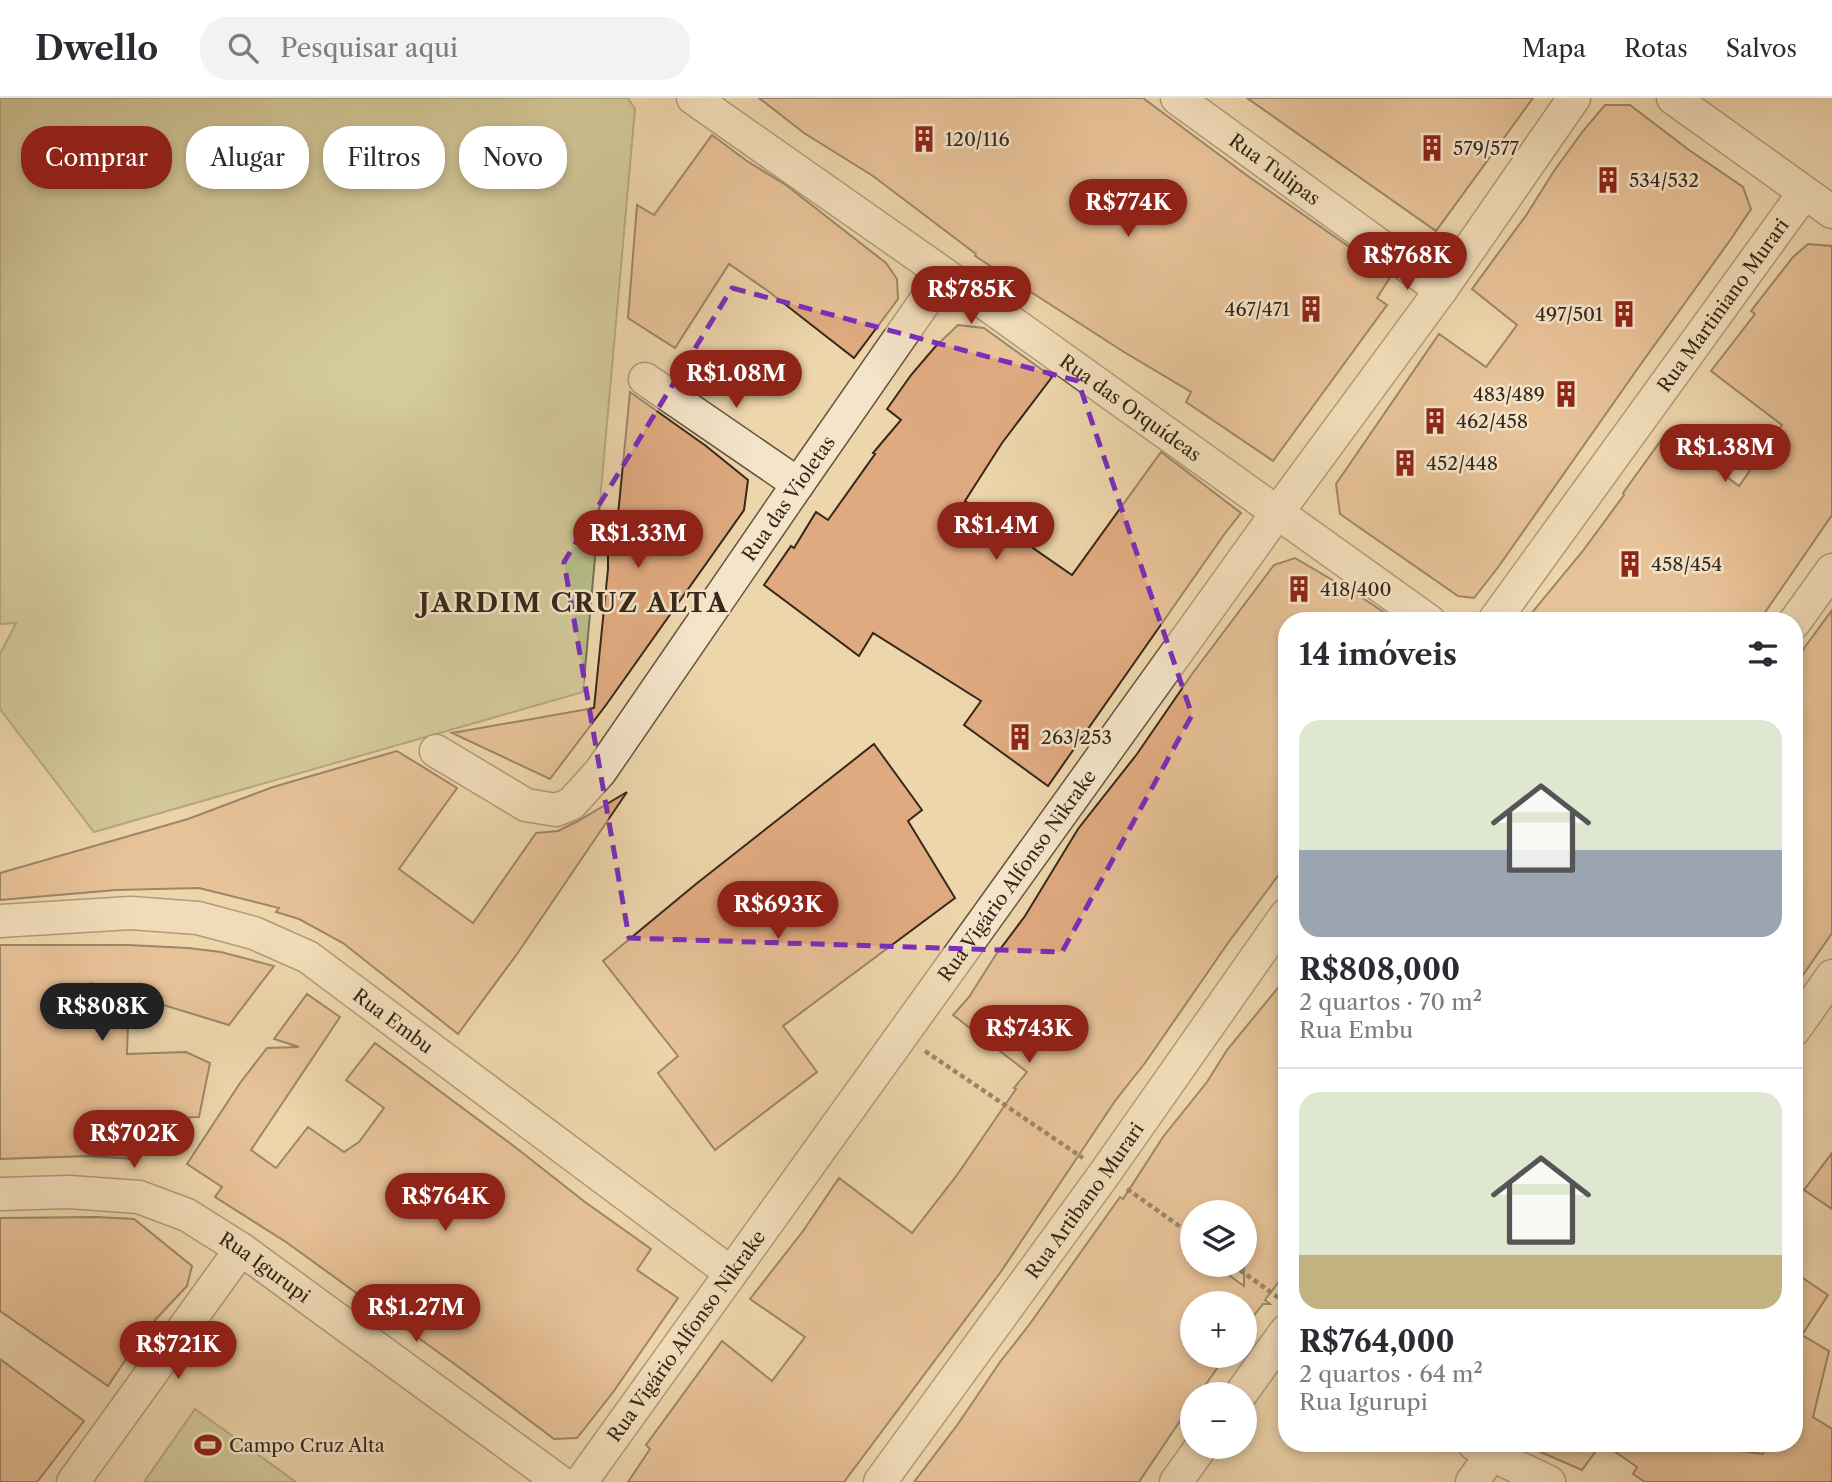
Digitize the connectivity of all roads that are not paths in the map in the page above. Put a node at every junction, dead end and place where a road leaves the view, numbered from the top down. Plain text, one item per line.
1 (693, 98) edge
2 (1177, 98) edge
3 (1574, 98) edge
4 (1673, 98) edge
5 (1804, 193) junction
6 (1832, 212) edge
7 (944, 274) junction
8 (1441, 290) junction
9 (645, 379) dead end
10 (797, 484) junction
11 (1277, 513) junction
12 (1832, 570) edge
13 (1416, 612) edge
14 (1501, 612) edge
15 (1802, 612) edge
16 (436, 751) dead end
17 (0, 921) edge
18 (1278, 926) edge
19 (1832, 976) edge
20 (1803, 1017) edge
21 (0, 1194) edge
22 (241, 1249) junction
23 (731, 1273) junction
24 (1278, 1342) edge
25 (1249, 1382) edge
26 (1486, 1452) edge
27 (1497, 1452) edge
28 (1192, 1459) edge
29 (73, 1482) edge
30 (561, 1482) edge
31 (581, 1482) edge
32 (880, 1482) edge
33 (1176, 1482) edge
34 (1472, 1482) edge
35 (1549, 1482) edge

1 - 7 street, Rua das Orquídeas
2 - 8 street, Rua Tulipas
3 - 8 street, Rua Vigário Alfonso Nikrake
4 - 5 street
5 - 6 street
5 - 14 street, Rua Martiniano Murari
7 - 10 street, Rua das Violetas
7 - 11 street, Rua das Orquídeas
8 - 11 street, Rua Vigário Alfonso Nikrake
9 - 10 street
10 - 16 street, Rua das Violetas
11 - 13 street, Rua das Orquídeas
11 - 23 street, Rua Vigário Alfonso Nikrake
12 - 15 street
17 - 23 street, Rua Embu
18 - 32 street, Rua Artibano Murari
19 - 20 street
21 - 22 street, Rua Igurupi
22 - 29 street
22 - 30 street, Rua Igurupi
23 - 31 street, Rua Vigário Alfonso Nikrake
24 - 25 street
26 - 34 street
27 - 35 street
28 - 33 street

